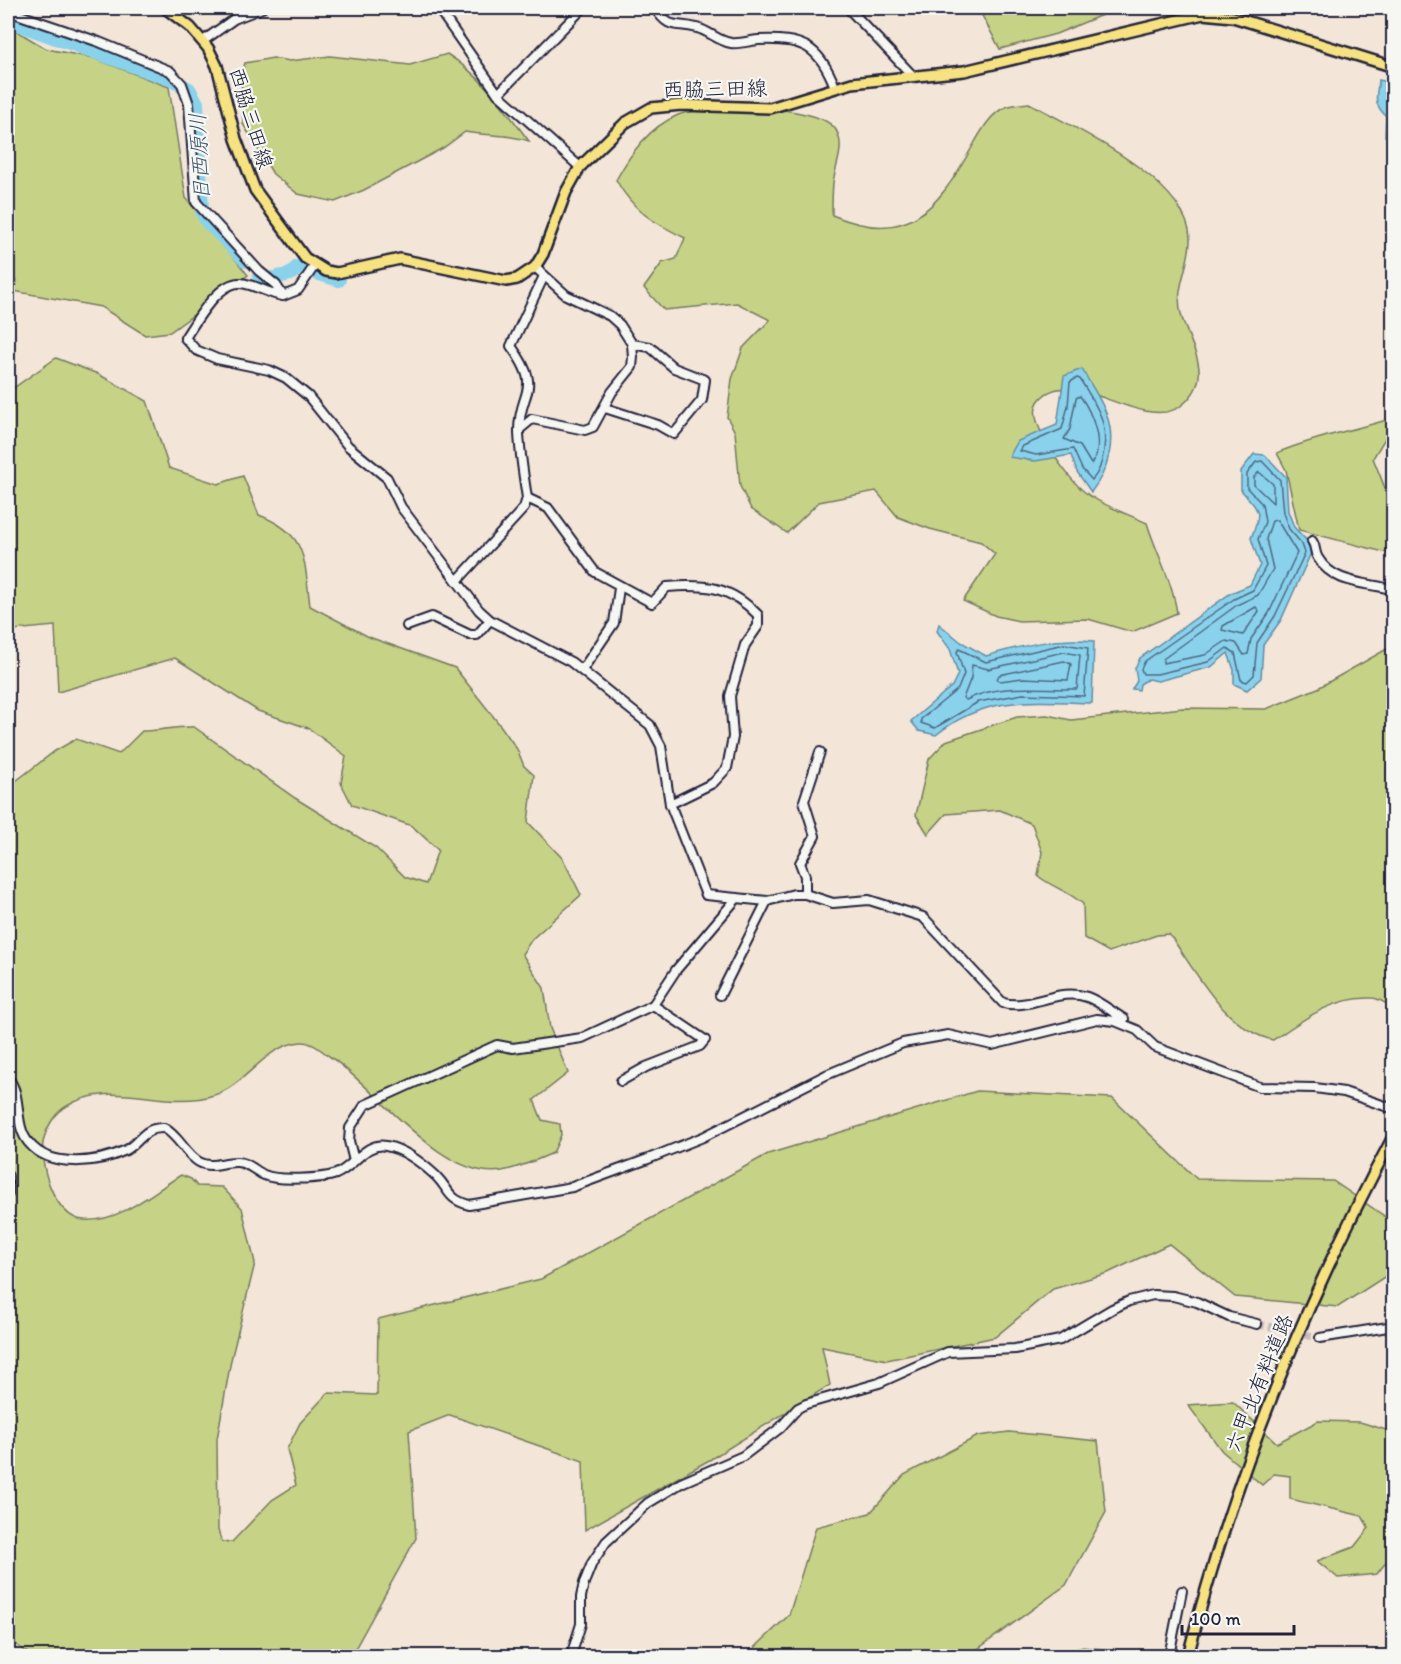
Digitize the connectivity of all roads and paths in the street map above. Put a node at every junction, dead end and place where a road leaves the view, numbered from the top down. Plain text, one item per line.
1 (165, 8) edge
2 (262, 8) edge
3 (438, 8) edge
4 (583, 8) edge
5 (655, 8) edge
6 (848, 8) edge
7 (8, 11) edge
8 (203, 41) junction
9 (1394, 67) edge
10 (913, 76) junction
11 (835, 87) junction
12 (498, 94) junction
13 (580, 167) junction
14 (315, 265) junction
15 (535, 267) junction
16 (544, 276) junction
17 (283, 297) junction
18 (632, 344) junction
19 (605, 408) junction
20 (519, 429) junction
21 (527, 498) junction
22 (1312, 540) dead end
23 (457, 581) junction
24 (620, 588) junction
25 (1394, 590) edge
26 (490, 620) junction
27 (407, 626) dead end
28 (582, 670) junction
29 (820, 752) dead end
30 (670, 804) junction
31 (805, 894) junction
32 (737, 898) junction
33 (767, 901) junction
34 (720, 995) dead end
35 (653, 1005) junction
36 (1122, 1023) junction
37 (8, 1078) edge
38 (621, 1081) dead end
39 (1394, 1109) edge
40 (1394, 1135) edge
41 (354, 1161) junction
42 (8, 1176) edge
43 (8, 1194) edge
44 (1257, 1324) tunnel mouth
45 (1394, 1326) edge
46 (1320, 1338) tunnel mouth
47 (1182, 1591) dead end
48 (571, 1656) edge
49 (1169, 1656) edge
50 (1188, 1656) edge

1 - 8 main road, 西脇三田線
2 - 8 street
3 - 12 street
4 - 12 street
5 - 11 street
6 - 10 street
7 - 17 street
8 - 14 main road, 西脇三田線
9 - 10 main road, 西脇三田線
10 - 11 main road, 西脇三田線
11 - 13 main road, 西脇三田線
12 - 13 street
13 - 15 main road, 西脇三田線
14 - 15 main road
14 - 17 street
15 - 16 street
16 - 18 street
16 - 20 street
17 - 23 street
18 - 19 street
18 - 19 street
19 - 20 street
20 - 21 street
21 - 23 street
21 - 24 street
22 - 25 street
23 - 26 street
24 - 28 street
24 - 30 street
26 - 27 street
26 - 28 street
28 - 30 street
29 - 31 street
30 - 32 street
31 - 33 street
31 - 36 street
32 - 33 street
32 - 35 street
33 - 34 street
35 - 38 street
35 - 41 street
36 - 39 street
36 - 41 street
37 - 41 street
40 - 50 main road, 六甲北有料道路
42 - 43 street
44 - 48 street
45 - 46 street
47 - 49 street

